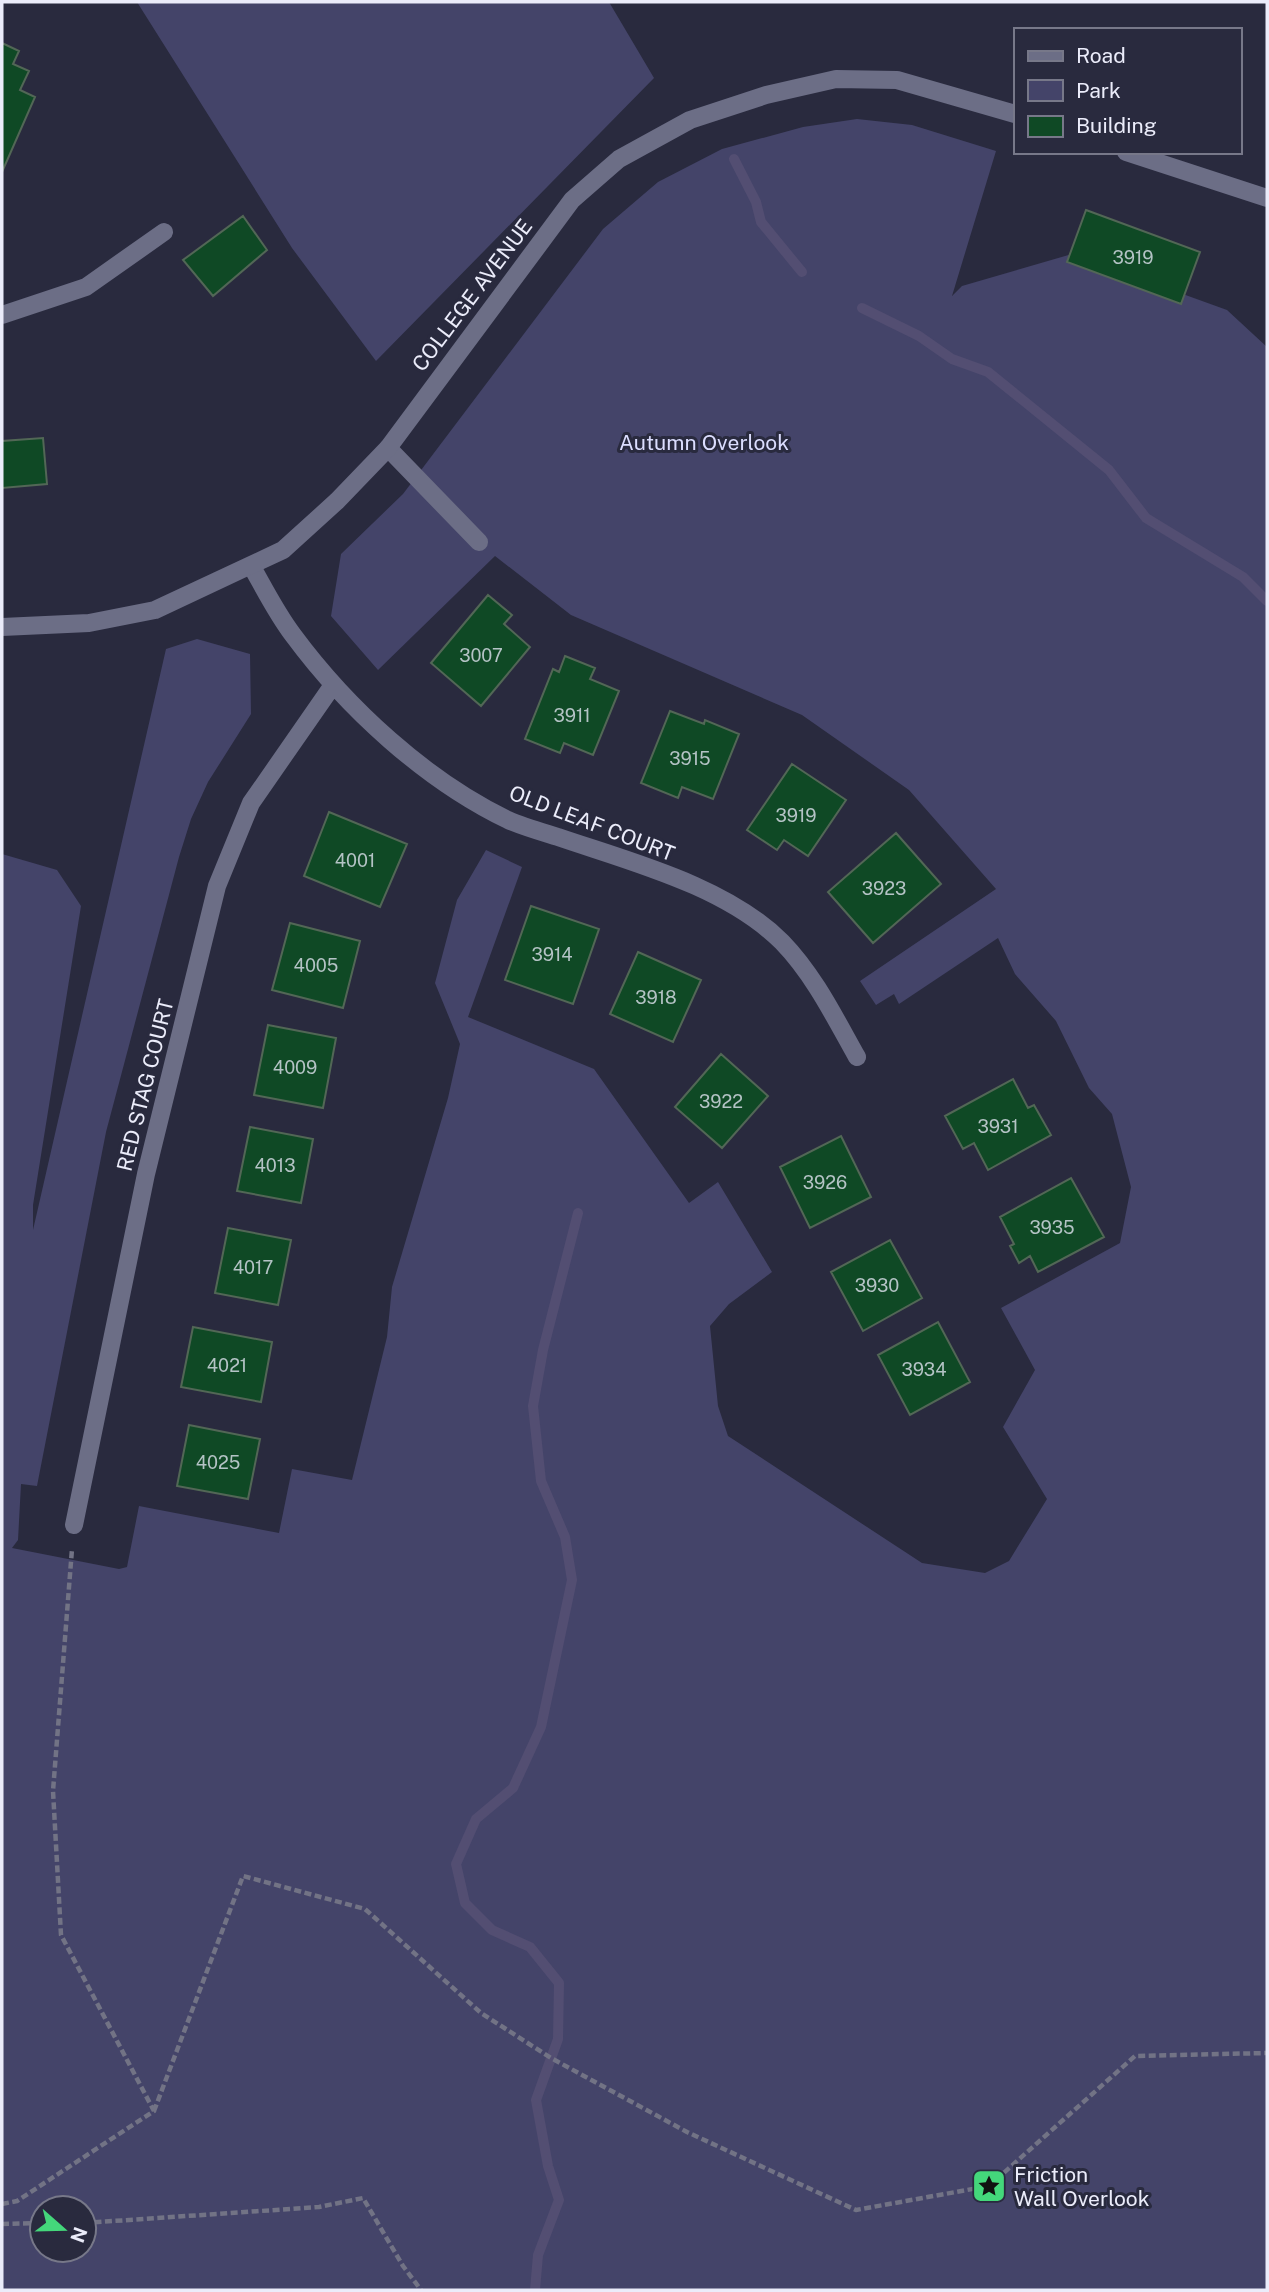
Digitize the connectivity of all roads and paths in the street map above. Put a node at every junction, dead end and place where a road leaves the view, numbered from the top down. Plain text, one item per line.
1 (1014, 114) edge
2 (1132, 154) edge
3 (1267, 198) edge
4 (164, 232) dead end
5 (2, 315) edge
6 (388, 448) junction
7 (479, 542) dead end
8 (252, 567) junction
9 (2, 627) edge
10 (333, 685) junction
11 (857, 1057) dead end
12 (74, 1525) joint
13 (1267, 2053) edge
14 (154, 2111) junction
15 (2, 2204) edge
16 (98, 2222) edge
17 (28, 2223) edge
18 (2, 2224) edge
19 (421, 2290) edge

1 - 6 street, COLLEGE AVENUE
2 - 3 street
4 - 5 street
6 - 7 street
6 - 8 street, COLLEGE AVENUE
8 - 9 street, COLLEGE AVENUE
8 - 10 street, OLD LEAF COURT
10 - 11 street, OLD LEAF COURT
10 - 12 street, RED STAG COURT
12 - 14 path
13 - 14 path
14 - 15 path
16 - 19 path
17 - 18 path

